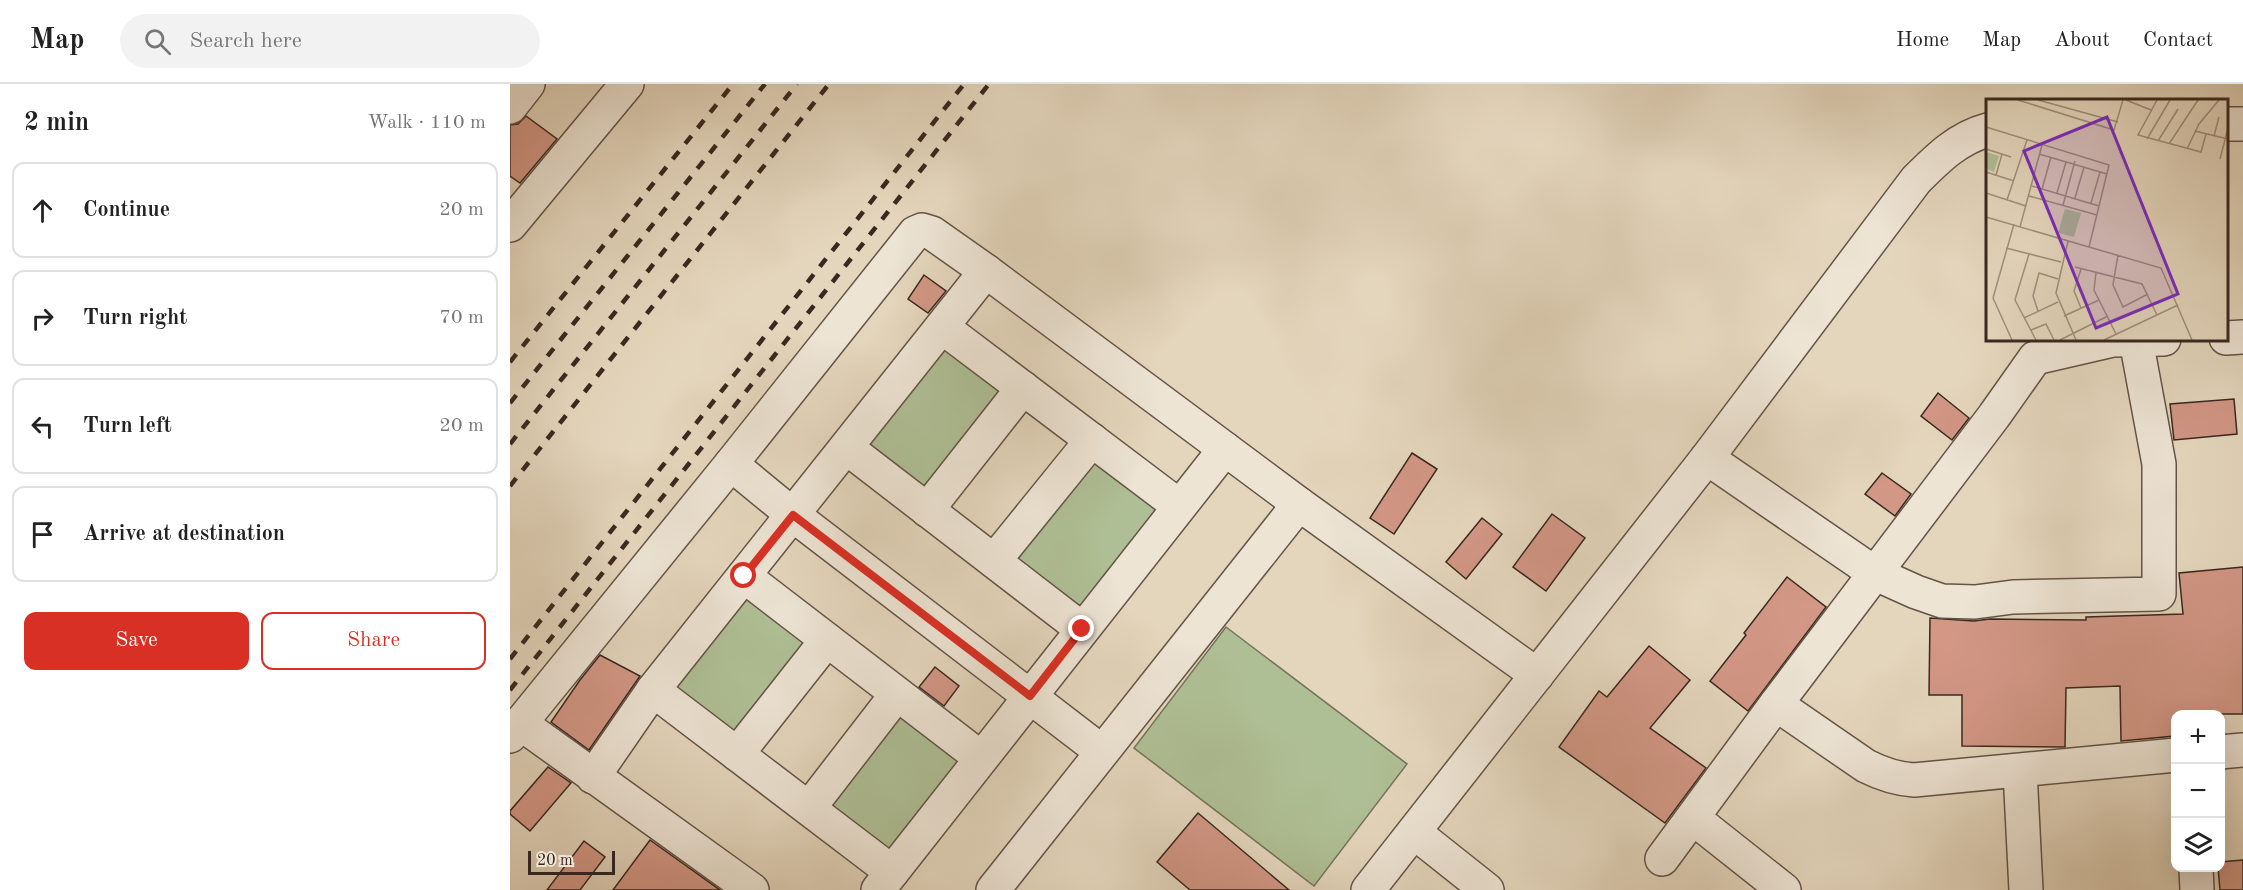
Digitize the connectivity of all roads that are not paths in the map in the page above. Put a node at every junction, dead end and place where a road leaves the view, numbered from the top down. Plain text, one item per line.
1 (528, 84) edge
2 (627, 84) edge
3 (510, 107) edge
4 (1986, 131) edge
5 (510, 225) edge
6 (986, 271) junction
7 (942, 327) junction
8 (2243, 337) edge
9 (2228, 338) edge
10 (2136, 340) edge
11 (1023, 388) junction
12 (1092, 440) junction
13 (847, 448) junction
14 (1225, 449) junction
15 (1707, 458) junction
16 (731, 464) junction
17 (1299, 504) junction
18 (1179, 506) junction
19 (927, 510) junction
20 (793, 515) junction
21 (994, 561) junction
22 (1876, 574) junction
23 (744, 576) junction
24 (1082, 629) junction
25 (827, 640) junction
26 (1538, 675) junction
27 (653, 690) junction
28 (897, 694) junction
29 (1030, 696) junction
30 (1776, 704) junction
31 (515, 730) edge
32 (2243, 750) edge
33 (1101, 751) junction
34 (2225, 752) edge
35 (737, 754) junction
36 (2171, 755) edge
37 (981, 759) junction
38 (2020, 771) junction
39 (593, 777) junction
40 (809, 808) junction
41 (1693, 818) junction
42 (1414, 832) junction
43 (1662, 859) dead end
44 (2196, 872) edge
45 (885, 881) edge
46 (752, 890) edge
47 (993, 890) edge
48 (1368, 890) edge
49 (1487, 890) edge
50 (1784, 890) edge
51 (2026, 890) edge
52 (2197, 890) edge

1 - 3 street
2 - 5 street
4 - 15 street
6 - 7 street
6 - 14 street
6 - 16 street
7 - 11 street
7 - 13 street
8 - 9 street
10 - 22 street
10 - 22 street
11 - 12 street
11 - 19 street
12 - 18 street
12 - 21 street
13 - 19 street
13 - 20 street
14 - 17 street
14 - 18 street
15 - 22 street
15 - 26 street
16 - 20 street
16 - 31 street
17 - 26 street
17 - 33 street
18 - 24 street
19 - 21 street
20 - 23 street
20 - 29 street
21 - 24 street
22 - 30 street
23 - 25 street
23 - 27 street
24 - 29 street
25 - 28 street
25 - 35 street
26 - 42 street
27 - 35 street
27 - 39 street
28 - 37 street
28 - 40 street
29 - 33 street
29 - 37 street
30 - 38 street
30 - 41 street
31 - 39 street
32 - 34 street
33 - 47 street
35 - 40 street
36 - 38 street
37 - 45 street
38 - 51 street
39 - 46 street
40 - 45 street
41 - 43 street
41 - 50 street
42 - 48 street
42 - 49 street
44 - 52 street

